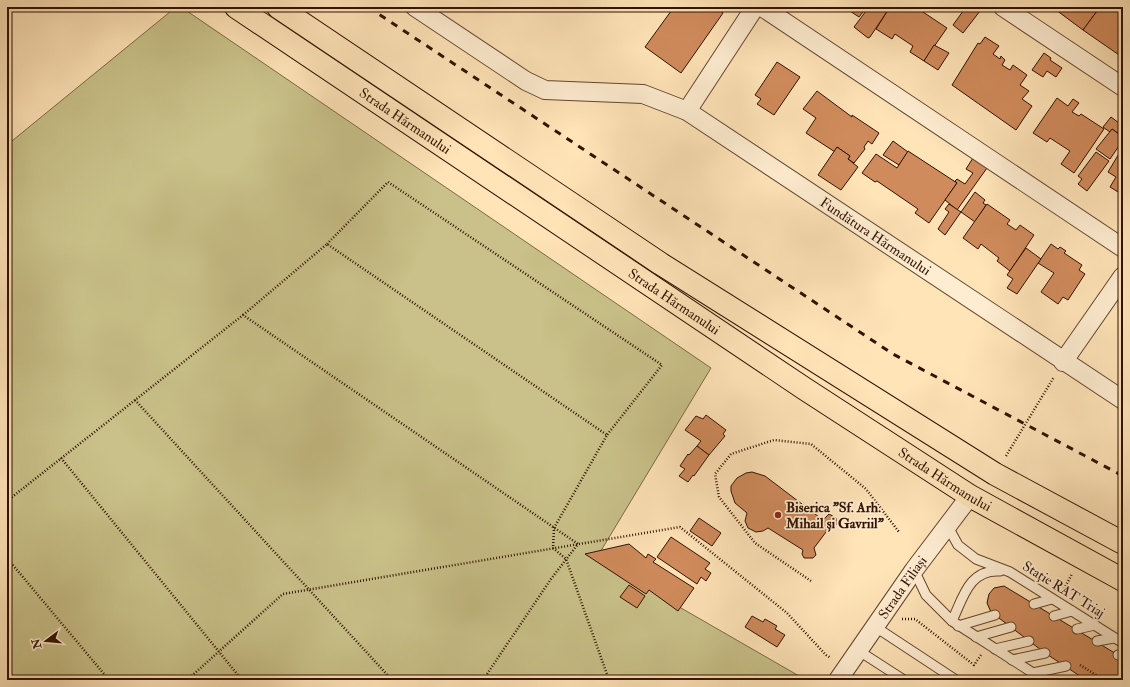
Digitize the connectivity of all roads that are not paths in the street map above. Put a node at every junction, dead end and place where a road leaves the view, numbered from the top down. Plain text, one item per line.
1 (236, 7) edge
2 (278, 7) edge
3 (415, 7) edge
4 (755, 7) edge
5 (762, 7) edge
6 (1003, 7) edge
7 (1123, 87) edge
8 (688, 111) junction
9 (1123, 248) edge
10 (1123, 276) edge
11 (1063, 362) junction
12 (1123, 400) edge
13 (970, 496) junction
14 (947, 525) junction
15 (1123, 543) edge
16 (1123, 562) edge
17 (914, 570) junction
18 (1010, 572) junction
19 (1123, 580) edge
20 (1052, 598) junction
21 (1034, 604) dead end
22 (1072, 611) junction
23 (995, 615) dead end
24 (1054, 616) dead end
25 (955, 623) junction
26 (1095, 625) junction
27 (874, 626) junction
28 (1011, 627) dead end
29 (1077, 629) dead end
30 (976, 637) junction
31 (1114, 638) junction
32 (1029, 641) dead end
33 (1097, 641) dead end
34 (1123, 643) edge
35 (995, 649) junction
36 (859, 651) junction
37 (1045, 653) dead end
38 (1012, 660) junction
39 (1066, 666) dead end
40 (1033, 673) junction
41 (843, 674) edge
42 (904, 680) edge
43 (956, 680) edge
44 (1044, 680) edge

1 - 13 main road, Strada Hărmanului
2 - 15 main road, Strada Hărmanului
3 - 8 street, Fundătura Hărmanului
4 - 8 street
5 - 9 street
6 - 7 street
8 - 11 street, Fundătura Hărmanului
10 - 11 street
11 - 12 street, Fundătura Hărmanului
13 - 14 street, Strada Filiași
13 - 16 main road
13 - 19 main road, Strada Hărmanului
14 - 17 street, Strada Filiași
14 - 18 lane, Stație RAT Triaj
17 - 25 lane
17 - 27 street, Strada Filiași
18 - 20 lane, Stație RAT Triaj
18 - 25 lane, Stație RAT Triaj
20 - 21 lane
20 - 22 lane, Stație RAT Triaj
22 - 24 lane
22 - 26 lane, Stație RAT Triaj
23 - 25 lane
25 - 30 lane
26 - 29 lane
26 - 31 lane, Stație RAT Triaj
27 - 36 street, Strada Filiași
27 - 43 lane
28 - 30 lane
30 - 35 lane
31 - 33 lane
31 - 34 lane, Stație RAT Triaj
32 - 35 lane
35 - 38 lane
36 - 41 street, Strada Filiași
36 - 42 lane
37 - 38 lane
38 - 40 lane
39 - 40 lane
40 - 44 lane

